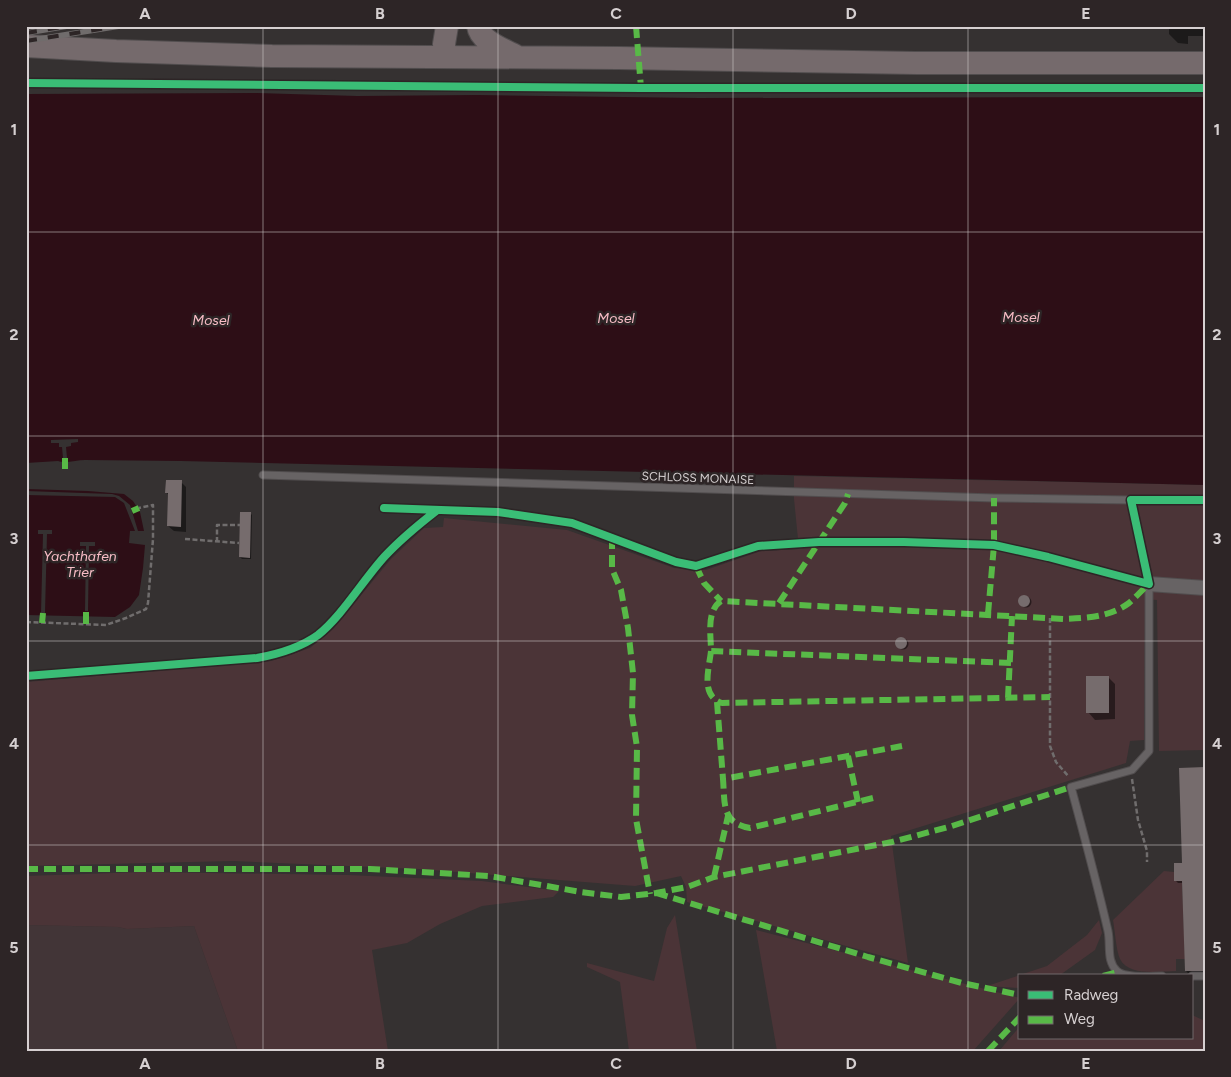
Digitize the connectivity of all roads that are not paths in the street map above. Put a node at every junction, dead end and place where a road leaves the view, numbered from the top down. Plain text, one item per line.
1 (447, 26) edge
2 (472, 26) edge
3 (478, 26) edge
4 (26, 46) edge
5 (451, 57) junction
6 (519, 58) junction
7 (1205, 63) edge
8 (263, 476) dead end
9 (1149, 584) junction
10 (1205, 588) edge
11 (1122, 974) edge

1 - 5 main road
2 - 5 main road
3 - 6 main road
4 - 5 main road
5 - 6 main road
6 - 7 main road
8 - 9 lane, SCHLOSS MONAISE
9 - 10 street
9 - 11 lane

